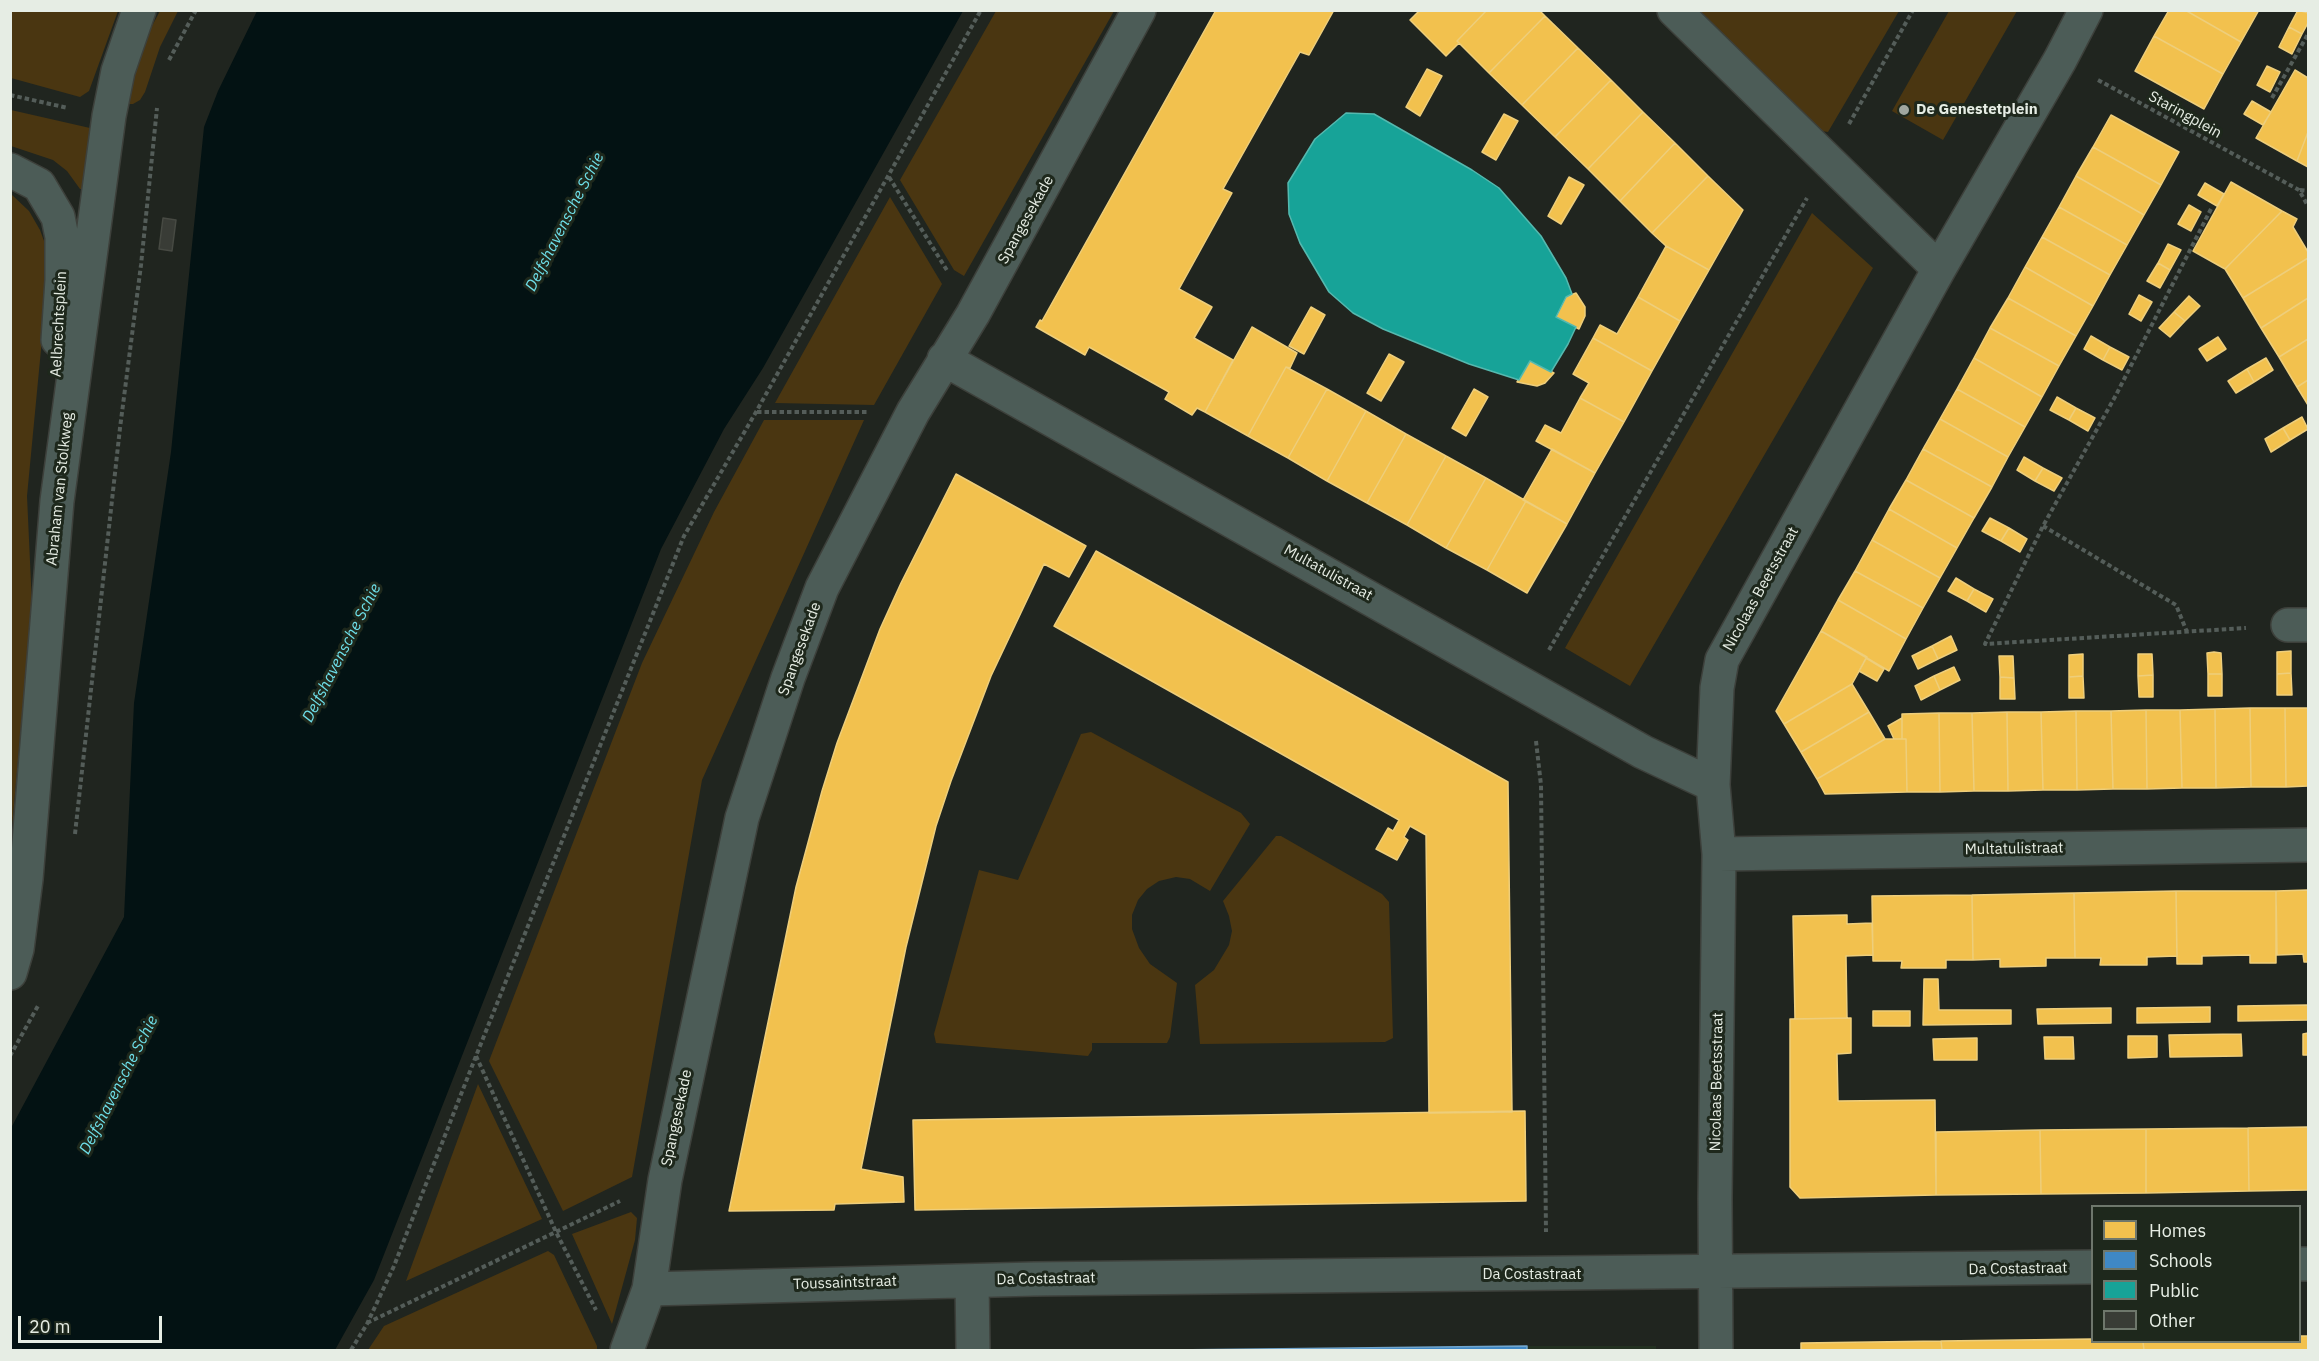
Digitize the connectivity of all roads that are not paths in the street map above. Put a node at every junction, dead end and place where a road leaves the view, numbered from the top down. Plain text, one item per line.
1 (139, 10) edge
2 (1139, 10) edge
3 (1674, 10) edge
4 (2086, 10) edge
5 (10, 170) edge
6 (1939, 269) junction
7 (944, 359) junction
8 (57, 501) junction
9 (1713, 785) junction
10 (2308, 845) edge
11 (1719, 854) junction
12 (10, 972) edge
13 (2091, 1267) edge
14 (1716, 1273) junction
15 (972, 1281) junction
16 (649, 1289) junction
17 (627, 1350) edge
18 (973, 1350) edge
19 (1716, 1350) edge

1 - 8 street, Abraham van Stolkweg
2 - 7 street, Spangesekade
3 - 6 street
4 - 6 street, Nicolaas Beetsstraat
5 - 8 street, Aelbrechtsplein
6 - 9 street, Nicolaas Beetsstraat
7 - 9 street, Multatulistraat
7 - 16 street, Spangesekade
8 - 12 street, Abraham van Stolkweg
9 - 11 street, Nicolaas Beetsstraat
10 - 11 street, Multatulistraat
11 - 14 street, Nicolaas Beetsstraat
13 - 14 street, Da Costastraat
14 - 15 street, Da Costastraat
14 - 19 street, Nicolaas Beetsstraat
15 - 16 street, Toussaintstraat
15 - 18 street
16 - 17 street, Spangesekade

